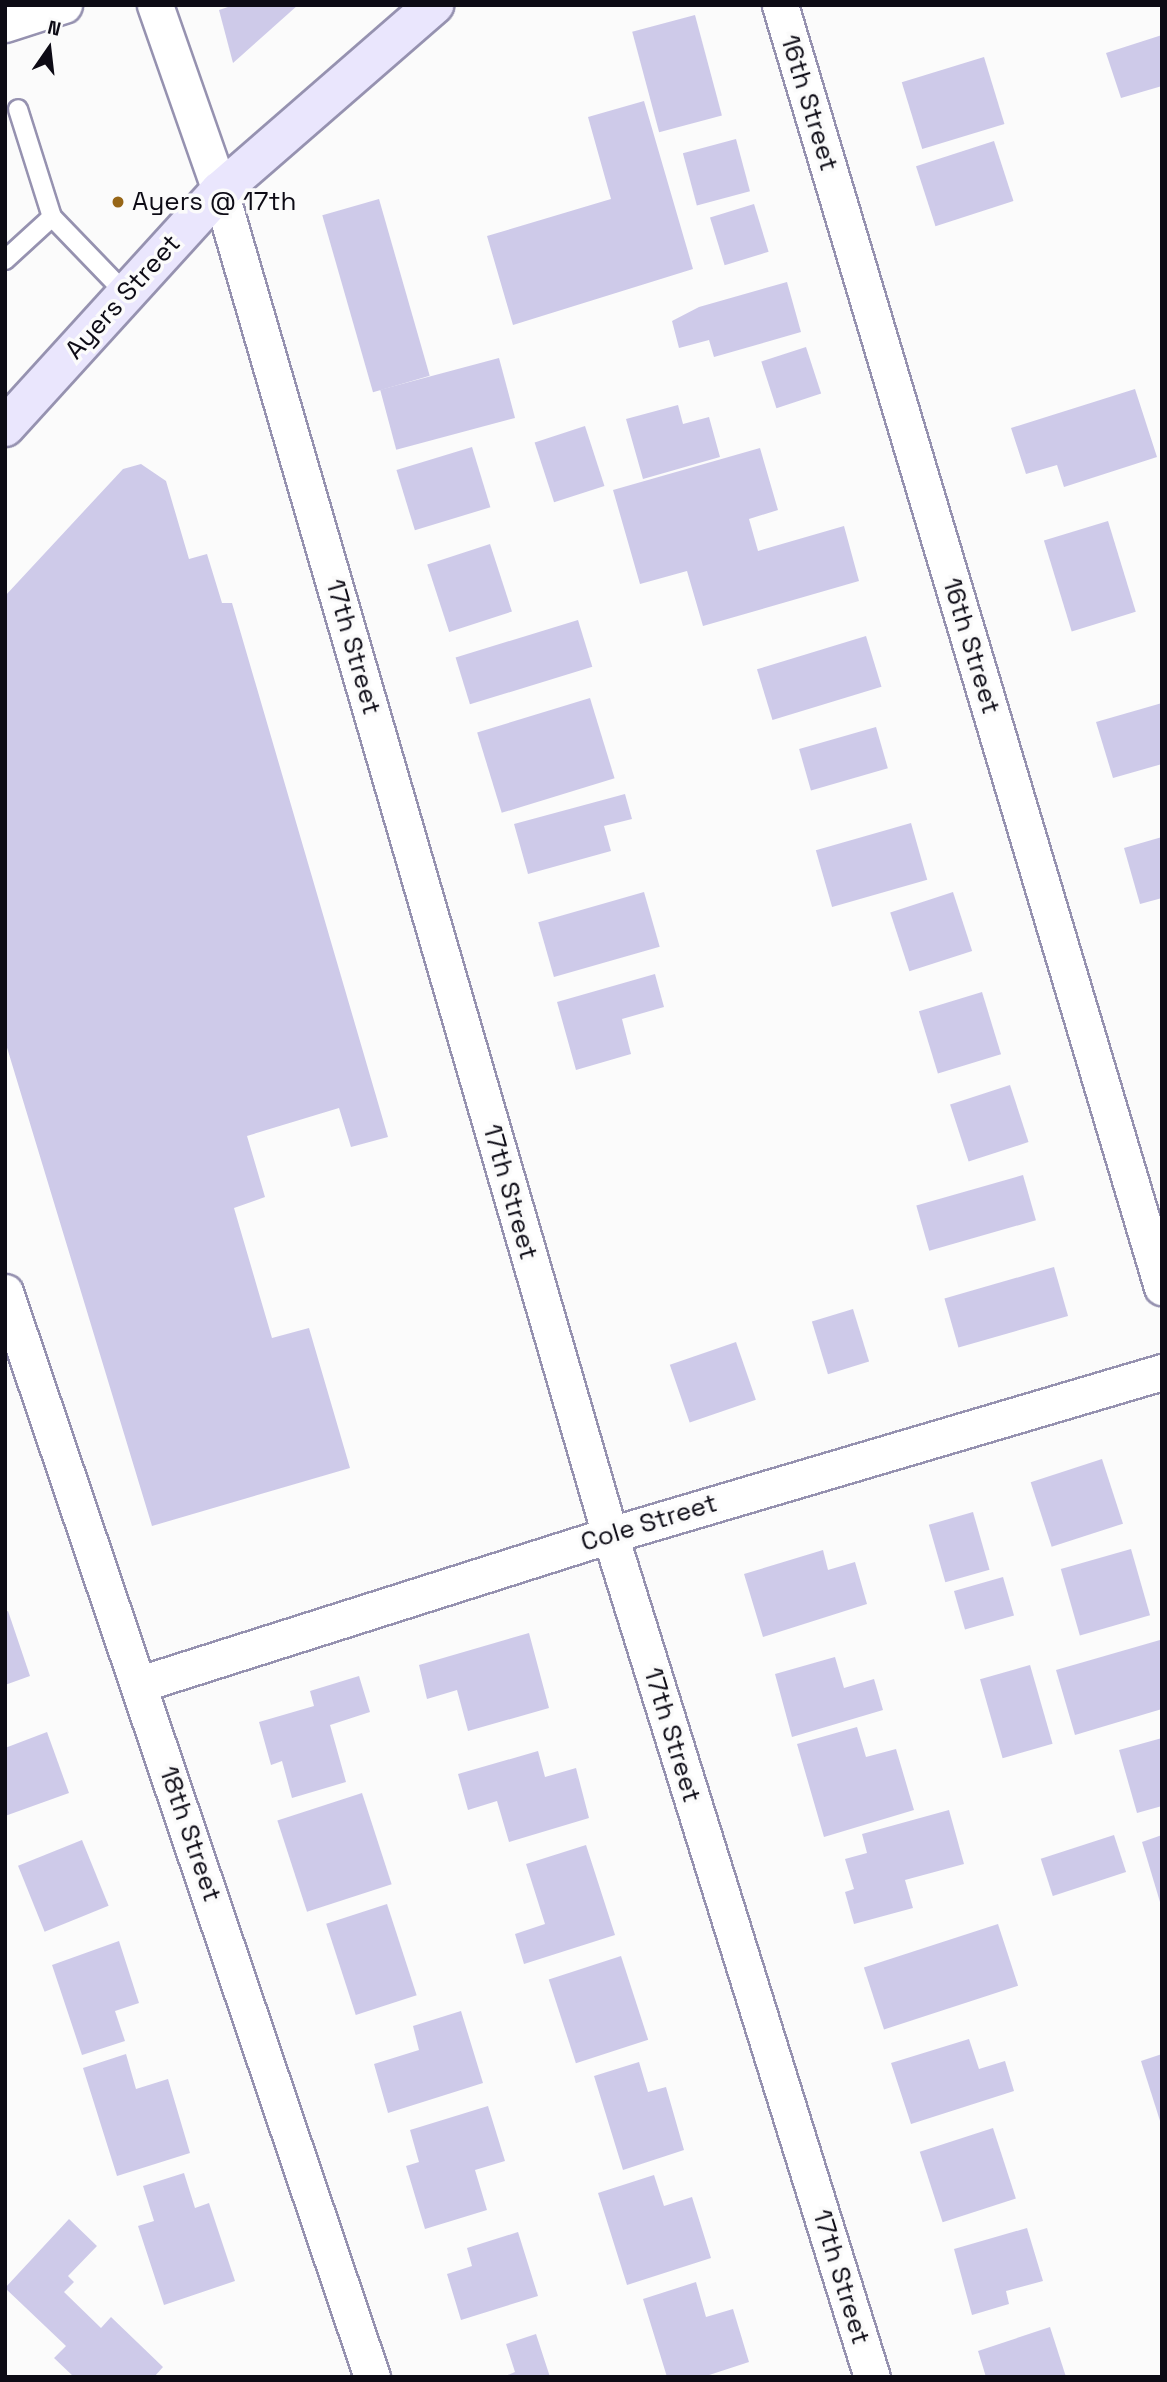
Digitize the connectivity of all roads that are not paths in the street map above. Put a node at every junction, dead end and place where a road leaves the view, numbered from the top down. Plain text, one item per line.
1 (64, 5) edge
2 (155, 5) edge
3 (434, 5) edge
4 (780, 5) edge
5 (5, 24) edge
6 (18, 109) dead end
7 (220, 191) junction
8 (52, 217) junction
9 (5, 260) edge
10 (126, 294) junction
11 (5, 427) edge
12 (1162, 1287) edge
13 (5, 1292) edge
14 (11, 1330) edge
15 (1162, 1372) edge
16 (610, 1535) junction
17 (140, 1685) junction
18 (372, 2377) edge
19 (872, 2377) edge

1 - 5 street
2 - 7 street, 17th Street
3 - 7 main road, Ayers Street
4 - 12 street, 16th Street
6 - 8 lane
7 - 10 main road, Ayers Street
7 - 16 street, 17th Street
8 - 9 lane
8 - 10 lane
10 - 11 main road, Ayers Street
13 - 14 street, 18th Street
14 - 17 street, 18th Street
15 - 16 street, Cole Street
16 - 17 street, Cole Street
16 - 19 street, 17th Street
17 - 18 street, 18th Street

